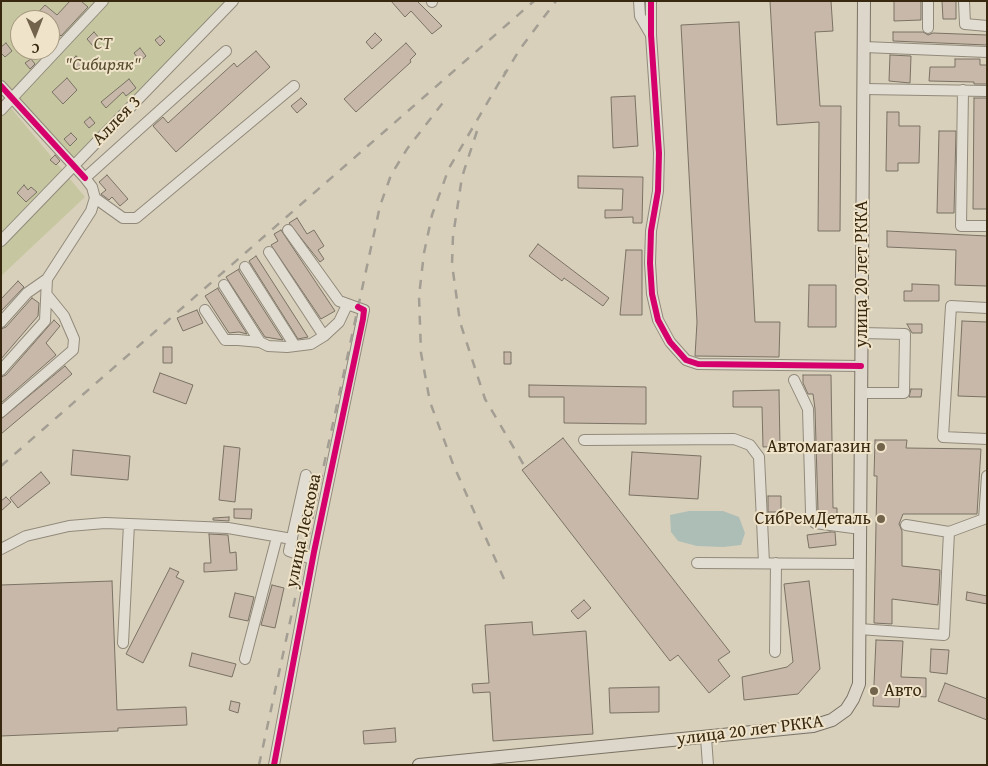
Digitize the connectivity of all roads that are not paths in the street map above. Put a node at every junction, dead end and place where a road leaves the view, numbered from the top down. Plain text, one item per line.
1 (103, 1) edge
2 (233, 1) edge
3 (639, 1) edge
4 (651, 1) edge
5 (864, 1) edge
6 (928, 1) edge
7 (964, 1) edge
8 (987, 26) edge
9 (928, 28) dead end
10 (650, 36) junction
11 (864, 48) junction
12 (226, 51) dead end
13 (987, 52) edge
14 (1, 86) edge
15 (294, 86) dead end
16 (864, 88) junction
17 (963, 90) junction
18 (987, 91) edge
19 (13, 99) junction
20 (1, 110) edge
21 (74, 167) junction
22 (85, 178) junction
23 (95, 198) junction
24 (987, 226) edge
25 (288, 230) dead end
26 (1, 241) edge
27 (269, 252) dead end
28 (245, 266) dead end
29 (47, 278) junction
30 (224, 286) dead end
31 (47, 295) junction
32 (353, 306) junction
33 (987, 308) edge
34 (206, 310) dead end
35 (1, 322) edge
36 (862, 333) junction
37 (324, 336) junction
38 (260, 342) junction
39 (295, 346) junction
40 (861, 366) junction
41 (1, 370) edge
42 (794, 380) dead end
43 (861, 393) junction
44 (1, 412) edge
45 (987, 439) edge
46 (584, 440) dead end
47 (306, 474) dead end
48 (987, 476) edge
49 (129, 524) junction
50 (906, 524) dead end
51 (861, 529) dead end
52 (949, 532) junction
53 (276, 537) junction
54 (292, 539) junction
55 (1, 549) edge
56 (312, 559) junction
57 (697, 563) dead end
58 (764, 563) junction
59 (776, 564) junction
60 (860, 564) junction
61 (859, 629) junction
62 (123, 643) dead end
63 (775, 652) dead end
64 (245, 659) dead end
65 (706, 738) junction
66 (274, 765) edge
67 (419, 765) edge
68 (708, 765) edge

1 - 19 street
2 - 21 street, Аллея 3
3 - 10 street
4 - 10 street
5 - 11 main road, улица 20 лет РККА
6 - 9 street
7 - 8 street
10 - 40 street
11 - 13 street
11 - 16 main road, улица 20 лет РККА
12 - 22 street
14 - 19 street
15 - 23 street
16 - 17 street
16 - 36 main road, улица 20 лет РККА
17 - 18 street
17 - 24 street
19 - 20 street
19 - 21 street
21 - 22 street
21 - 26 street, Аллея 3
22 - 23 street
23 - 29 street
25 - 32 street
27 - 37 street
28 - 39 street
29 - 31 street
29 - 35 street
30 - 38 street
31 - 41 street
31 - 44 street
32 - 37 street
32 - 56 street, улица Лескова
33 - 45 street
34 - 38 street
36 - 40 main road, улица 20 лет РККА
36 - 43 street
37 - 39 street
38 - 39 street
40 - 43 main road, улица 20 лет РККА
42 - 51 street
43 - 60 main road, улица 20 лет РККА
46 - 58 street
47 - 54 street
48 - 52 street
49 - 53 street
49 - 55 street
49 - 62 street
50 - 52 street
52 - 61 street
53 - 54 street
53 - 64 street
54 - 56 street
56 - 66 street, улица Лескова
57 - 58 street
58 - 59 street
59 - 60 street
59 - 63 street
60 - 61 main road, улица 20 лет РККА
61 - 65 main road, улица 20 лет РККА
65 - 67 main road, улица 20 лет РККА
65 - 68 street

